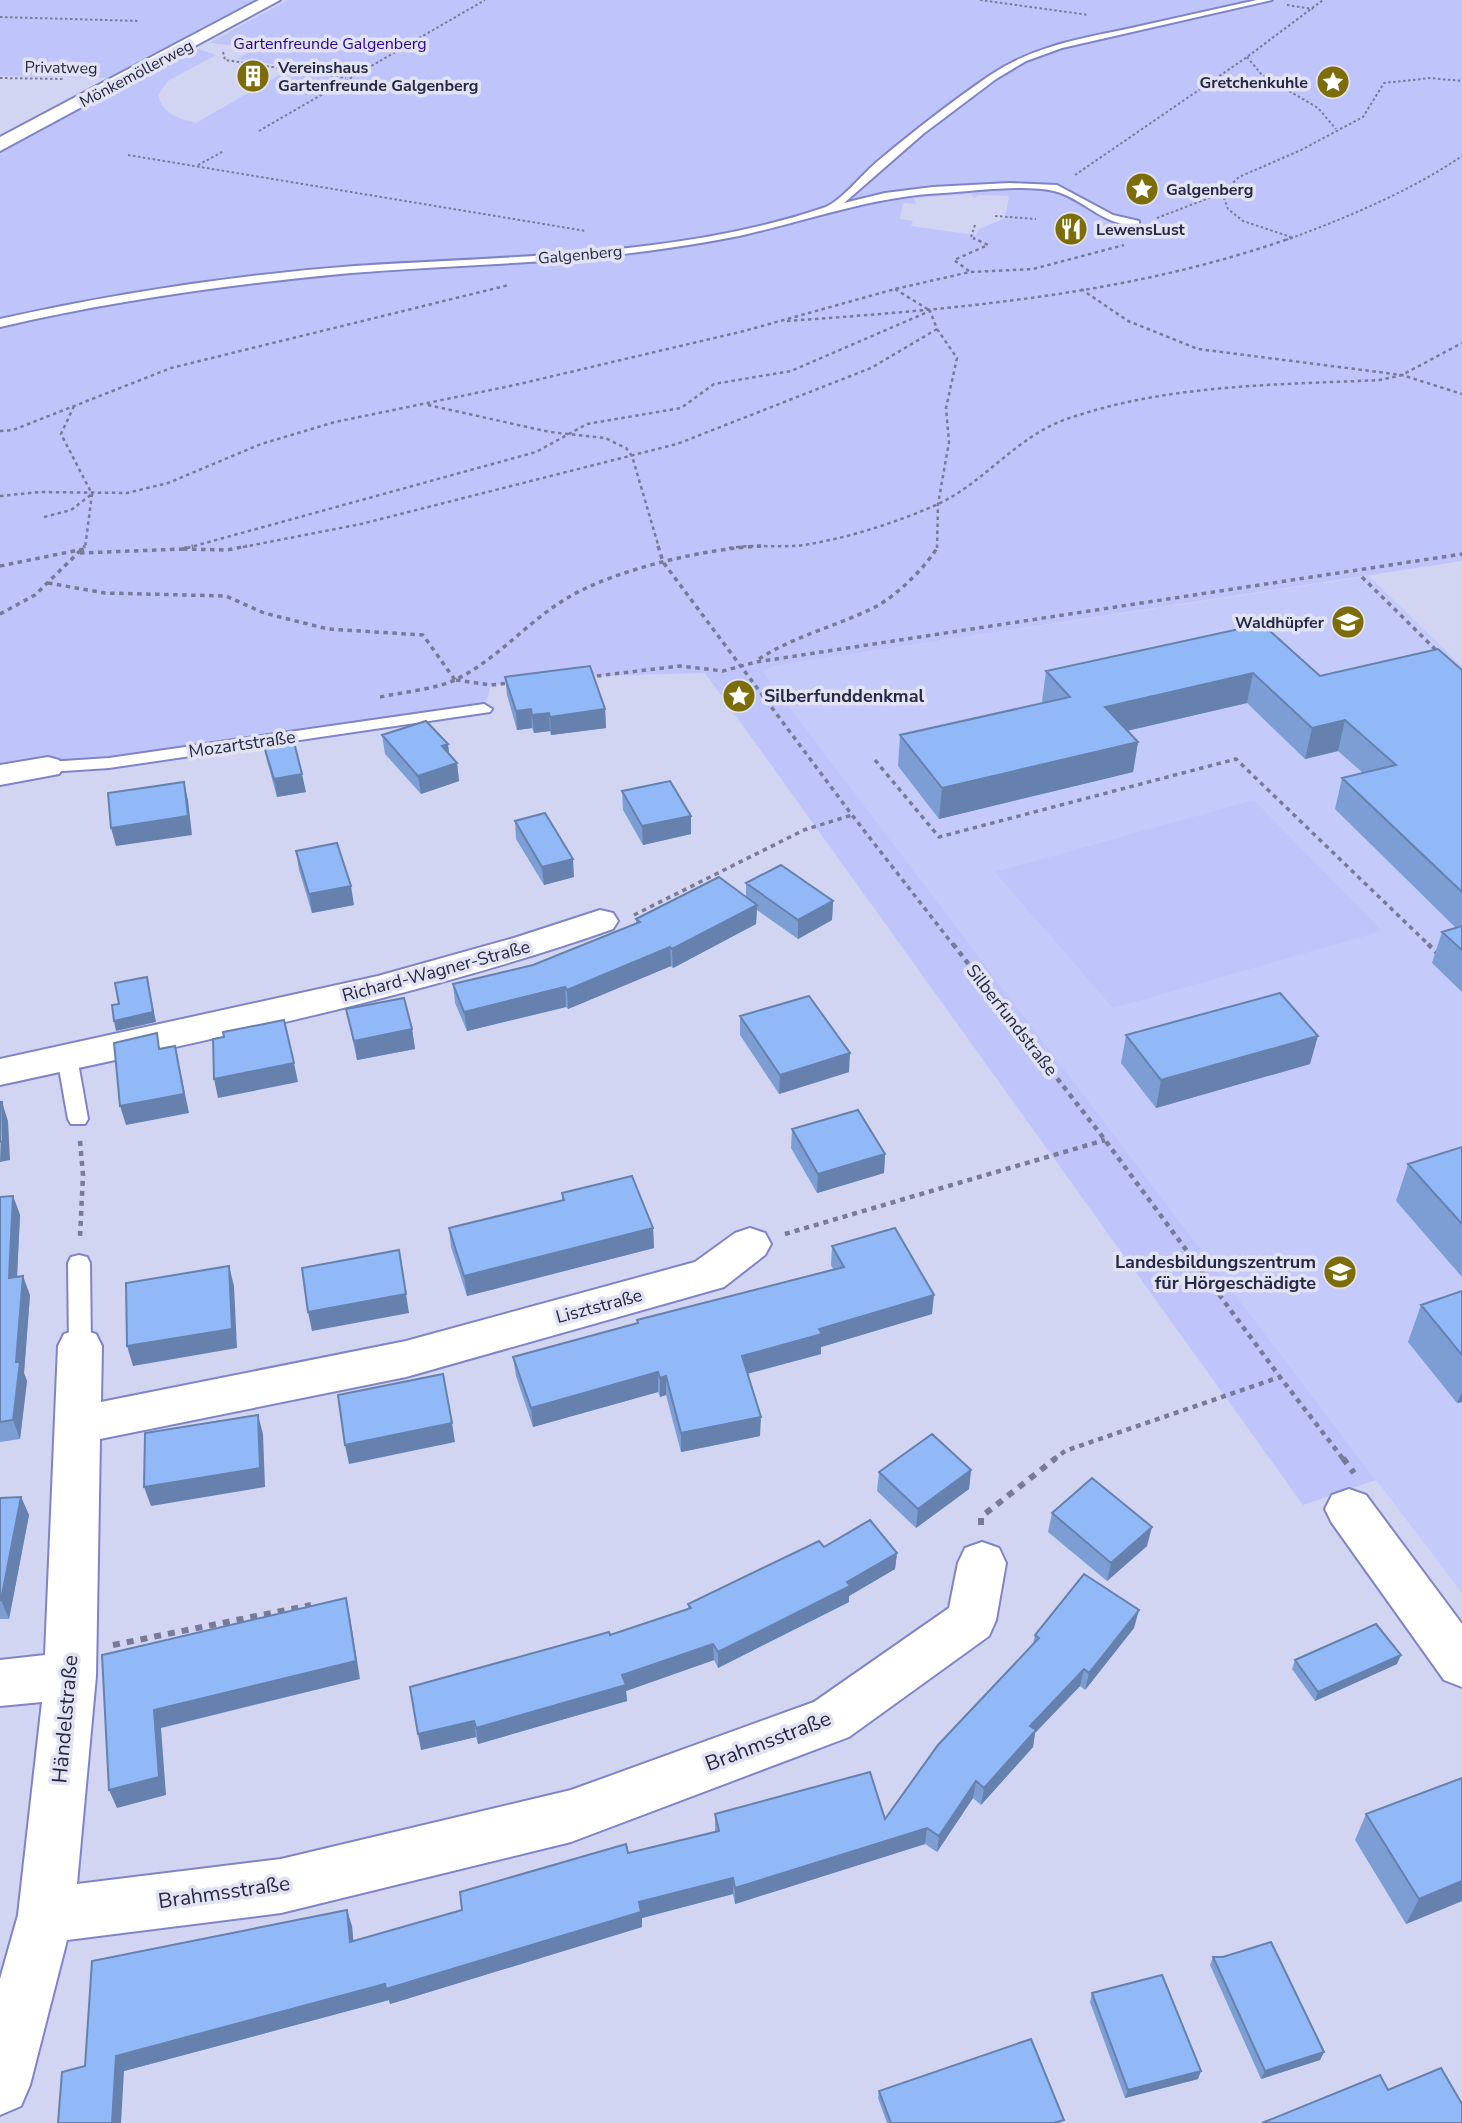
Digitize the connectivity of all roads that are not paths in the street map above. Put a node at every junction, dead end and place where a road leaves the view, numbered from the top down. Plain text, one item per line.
1 (272, 0) edge
2 (1268, 0) edge
3 (0, 145) edge
4 (831, 210) junction
5 (1135, 223) road end
6 (0, 323) edge
7 (484, 709) dead end
8 (48, 767) joint
9 (0, 775) edge
10 (600, 920) road end
11 (67, 1057) junction
12 (0, 1072) edge
13 (78, 1119) road end
14 (750, 1244) road end
15 (79, 1263) road end
16 (80, 1346) joint
17 (78, 1425) junction
18 (1353, 1493) road end
19 (982, 1563) road end
20 (71, 1664) junction
21 (1462, 1664) edge
22 (0, 1683) edge
23 (46, 1915) junction
24 (0, 2085) edge

1 - 3 street, Mönkemöllerweg
2 - 4 lane, Galgenberg
4 - 5 lane
4 - 6 lane, Galgenberg
7 - 8 lane, Mozartstraße
8 - 9 street, Mozartstraße
10 - 11 street, Richard-Wagner-Straße
11 - 12 street, Richard-Wagner-Straße
11 - 13 lane
14 - 17 street, Lisztstraße
15 - 16 lane
16 - 17 street, Händelstraße
17 - 20 street, Händelstraße
18 - 21 street
19 - 23 street, Brahmsstraße
20 - 22 street
20 - 23 street, Händelstraße
23 - 24 street, Händelstraße

